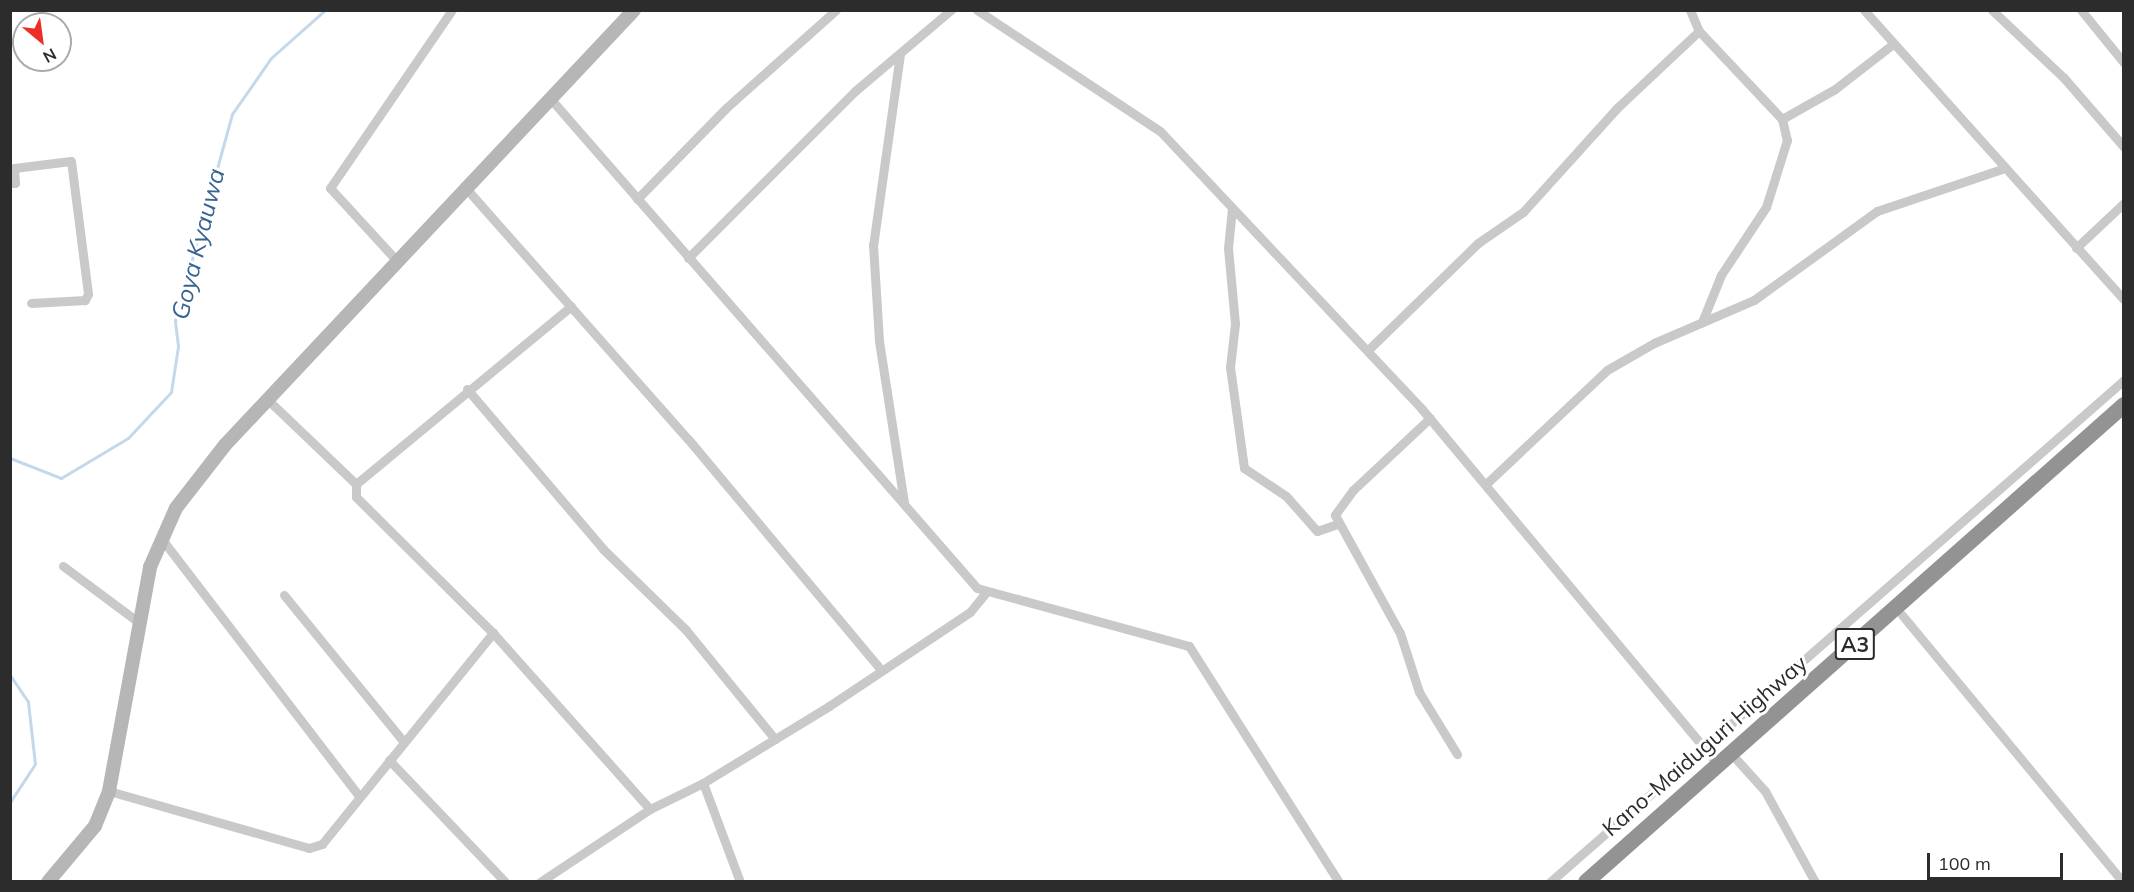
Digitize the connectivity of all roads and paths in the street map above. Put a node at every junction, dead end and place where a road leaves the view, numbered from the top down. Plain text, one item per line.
1 (452, 10) edge
2 (837, 10) edge
3 (951, 10) edge
4 (977, 10) edge
5 (1690, 10) edge
6 (1864, 10) edge
7 (1992, 10) edge
8 (2081, 10) edge
9 (632, 11) edge
10 (1699, 31) junction
11 (1893, 44) junction
12 (900, 54) junction
13 (2124, 63) edge
14 (549, 97) junction
15 (1782, 119) junction
16 (2124, 147) edge
17 (2005, 168) junction
18 (10, 183) edge
19 (464, 186) junction
20 (637, 199) junction
21 (2124, 203) edge
22 (1232, 208) junction
23 (2076, 248) junction
24 (688, 258) junction
25 (397, 261) junction
26 (2124, 300) edge
27 (31, 303) dead end
28 (571, 306) junction
29 (1702, 322) junction
30 (1368, 350) junction
31 (2124, 381) edge
32 (467, 388) junction
33 (267, 399) junction
34 (2124, 405) edge
35 (1430, 417) junction
36 (2124, 420) edge
37 (356, 484) junction
38 (1486, 484) junction
39 (904, 504) junction
40 (1338, 524) junction
41 (161, 538) junction
42 (63, 566) dead end
43 (986, 592) junction
44 (284, 595) dead end
45 (1902, 615) junction
46 (138, 622) junction
47 (493, 633) junction
48 (881, 670) junction
49 (775, 739) junction
50 (404, 742) junction
51 (1701, 746) junction
52 (1457, 754) dead end
53 (388, 760) junction
54 (1737, 760) junction
55 (1718, 764) junction
56 (704, 783) junction
57 (109, 791) junction
58 (358, 795) junction
59 (650, 809) junction
60 (2116, 874) junction
61 (48, 882) edge
62 (505, 882) edge
63 (540, 882) edge
64 (740, 882) edge
65 (1339, 882) edge
66 (1550, 882) edge
67 (1586, 882) edge
68 (1602, 882) edge
69 (1815, 882) edge
70 (2109, 882) edge
71 (2123, 882) edge

1 - 25 street
2 - 20 street
3 - 12 street
4 - 22 street
5 - 10 street
6 - 11 street
7 - 16 street
8 - 13 street
9 - 14 street
10 - 15 street
10 - 30 street
11 - 15 street
11 - 17 street
12 - 24 street
12 - 39 street
14 - 19 street
14 - 20 street
15 - 29 street
17 - 23 street
17 - 29 street
18 - 27 street
19 - 25 street
19 - 28 street
20 - 24 street
21 - 23 street
22 - 30 street
22 - 40 street
23 - 26 street
24 - 39 street
25 - 33 street
28 - 32 street
28 - 48 street
29 - 38 street
30 - 35 street
31 - 51 street
32 - 37 street
32 - 49 street
33 - 37 street
33 - 41 street
34 - 55 highway, Kano-Maiduguri Highway / A3
35 - 38 street
35 - 40 street
36 - 45 highway, Kano-Maiduguri Highway / A3
37 - 47 street
38 - 51 street
39 - 43 street
40 - 52 street
41 - 46 street
41 - 58 street
42 - 46 street
43 - 48 street
43 - 65 street
44 - 50 street
45 - 54 highway, Kano-Maiduguri Highway / A3
45 - 60 street
46 - 57 street
47 - 50 street
47 - 59 street
48 - 49 street
49 - 56 street
50 - 53 street
51 - 55 street
51 - 66 street
53 - 58 street
53 - 62 street
54 - 68 highway, Kano-Maiduguri Highway / A3
54 - 69 street
55 - 67 highway, Kano-Maiduguri Highway / A3
56 - 59 street
56 - 64 street
57 - 58 street
57 - 61 street
59 - 63 street
60 - 70 street
60 - 71 street

